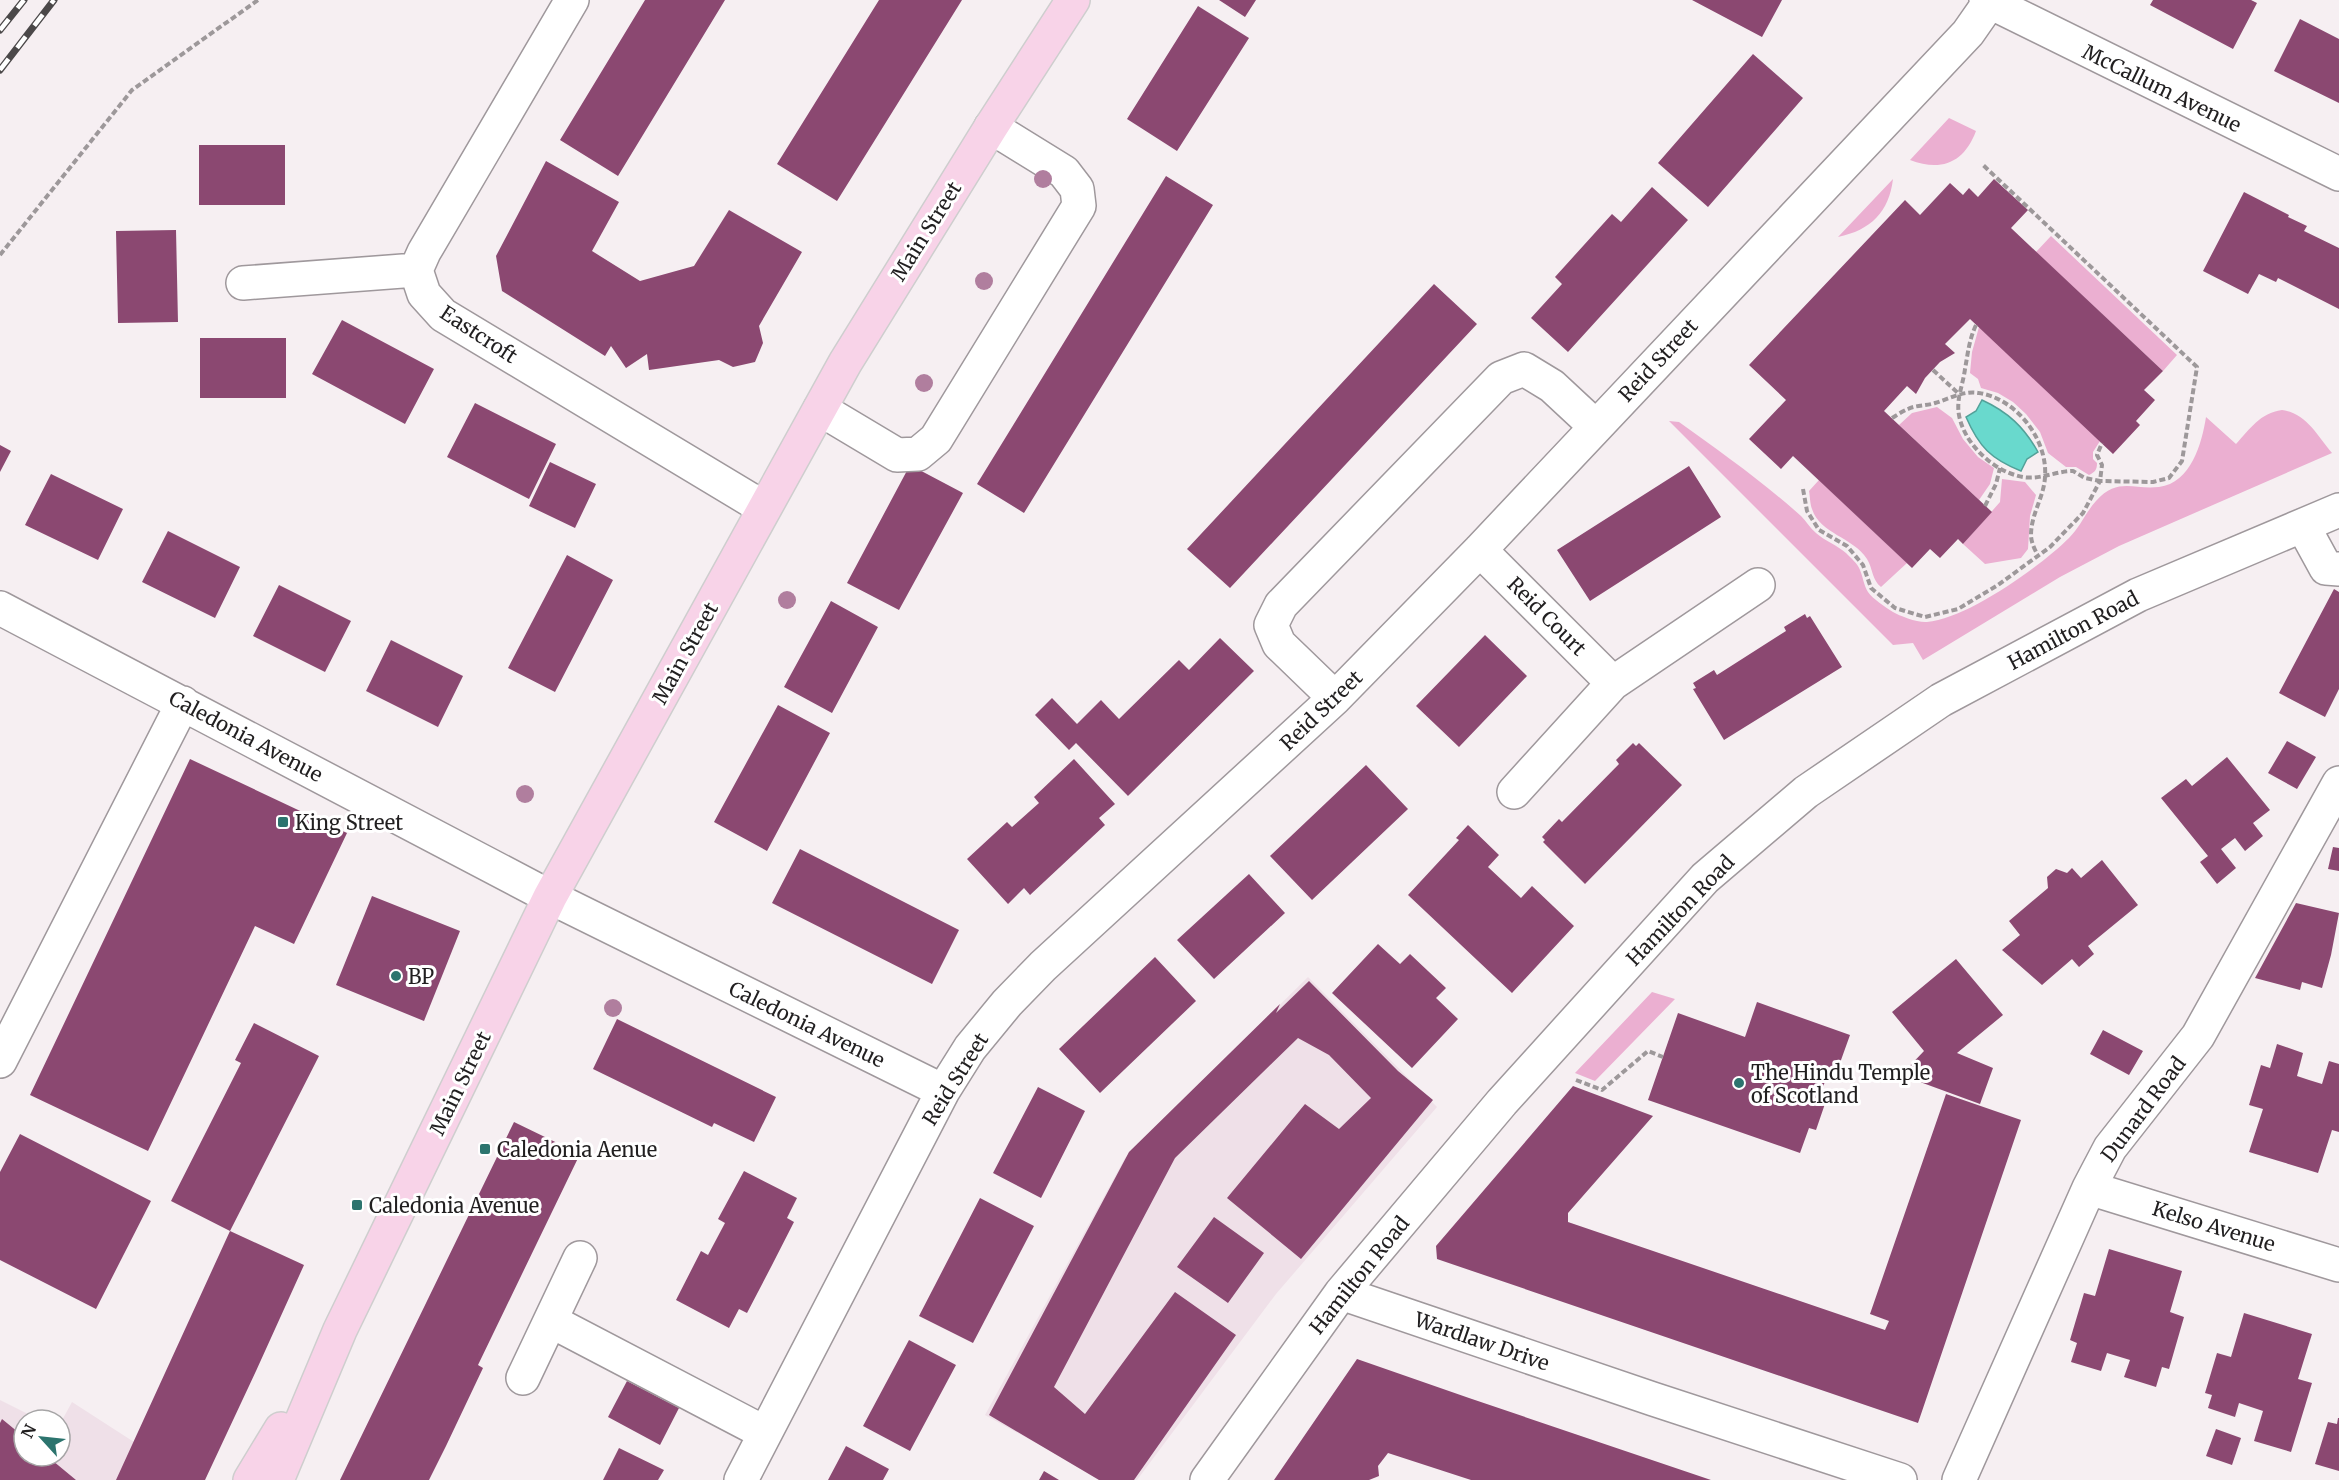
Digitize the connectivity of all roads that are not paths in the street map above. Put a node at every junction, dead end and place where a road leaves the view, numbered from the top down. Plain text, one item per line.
1 (572, 0) edge
2 (1073, 0) edge
3 (1989, 1) edge
4 (990, 127) junction
5 (2339, 174) edge
6 (416, 270) junction
7 (243, 283) dead end
8 (820, 410) junction
9 (1595, 426) junction
10 (764, 508) junction
11 (2339, 510) edge
12 (2303, 526) junction
13 (1480, 550) junction
14 (2339, 569) edge
15 (1758, 585) dead end
16 (0, 608) edge
17 (1613, 683) junction
18 (1335, 698) junction
19 (183, 703) junction
20 (2339, 783) edge
21 (1514, 792) dead end
22 (550, 897) junction
23 (0, 1060) edge
24 (943, 1091) junction
25 (2089, 1188) junction
26 (580, 1258) dead end
27 (2339, 1265) edge
28 (1341, 1293) junction
29 (550, 1321) junction
30 (340, 1330) junction
31 (523, 1378) dead end
32 (765, 1432) junction
33 (250, 1480) edge
34 (278, 1480) edge
35 (741, 1480) edge
36 (1207, 1480) edge
37 (1900, 1480) edge
38 (1959, 1480) edge

1 - 6 street
2 - 4 main road, Main Street
3 - 5 street, McCallum Avenue
3 - 9 street, Reid Street
4 - 8 main road, Main Street
4 - 8 street
6 - 7 street
6 - 10 street, Eastcroft
8 - 10 main road, Main Street
9 - 13 street, Reid Street
9 - 18 street
10 - 22 main road, Main Street
11 - 12 street, Hamilton Road
12 - 14 street
12 - 28 street, Hamilton Road
13 - 17 street, Reid Court
13 - 18 street, Reid Street
15 - 17 street
16 - 19 street, Caledonia Avenue
17 - 21 street
18 - 24 street, Reid Street
19 - 22 street, Caledonia Avenue
19 - 23 street
20 - 25 street, Dunard Road
22 - 24 street, Caledonia Avenue
22 - 30 main road, Main Street
24 - 32 street, Reid Street
25 - 27 street, Kelso Avenue
25 - 38 street, Dunard Road
26 - 29 street
28 - 36 street, Hamilton Road
28 - 37 street, Wardlaw Drive
29 - 31 street
29 - 32 street
30 - 33 main road, Main Street
30 - 34 main road, Main Street
32 - 35 street, Reid Street

